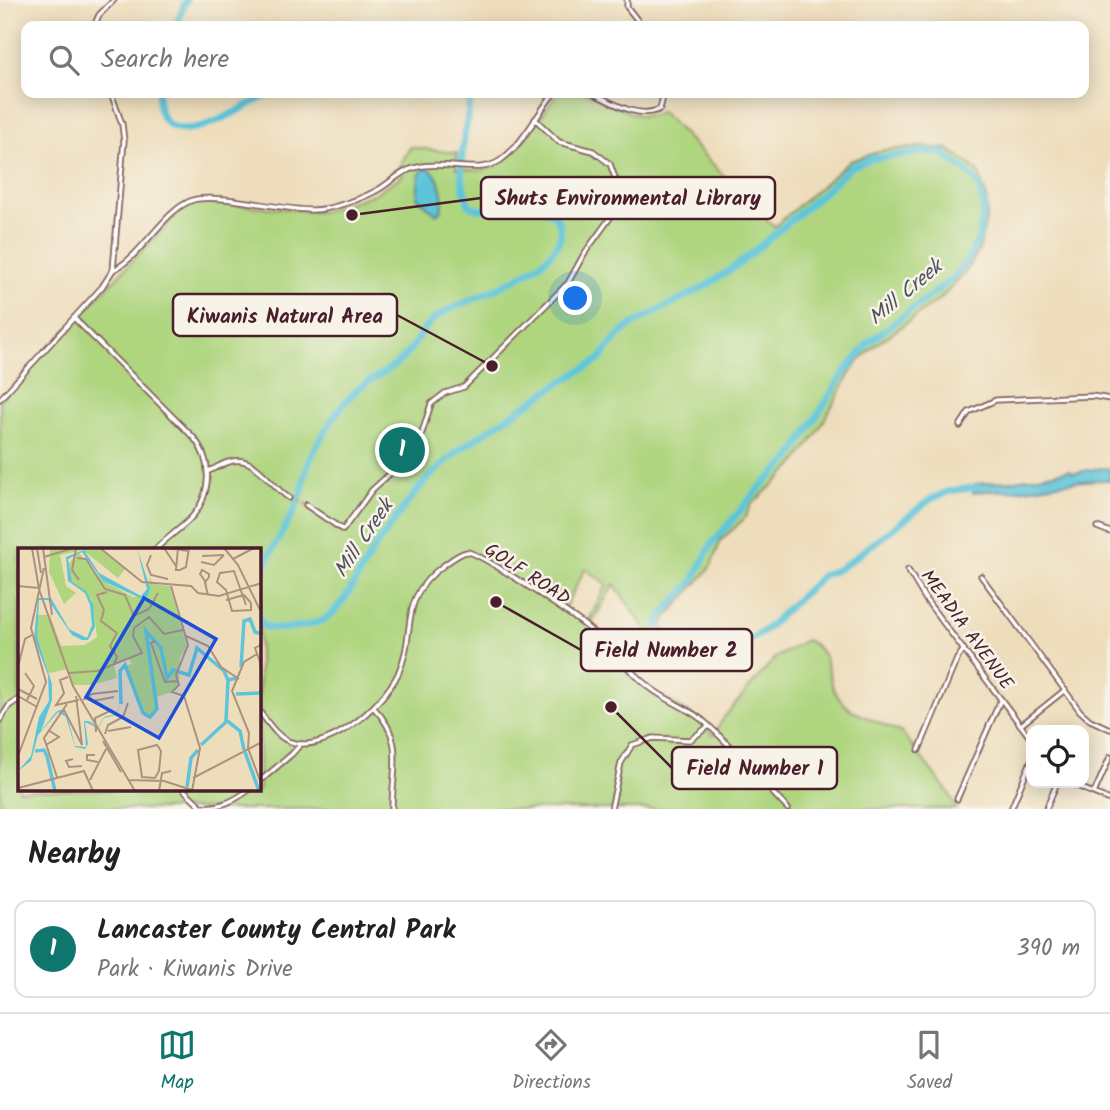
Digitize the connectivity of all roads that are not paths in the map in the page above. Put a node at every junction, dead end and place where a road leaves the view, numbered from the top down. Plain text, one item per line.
1 (114, 0) edge
2 (627, 0) edge
3 (96, 21) edge
4 (638, 21) edge
5 (113, 98) edge
6 (550, 98) edge
7 (603, 98) edge
8 (664, 98) edge
9 (535, 119) junction
10 (113, 270) junction
11 (74, 318) junction
12 (0, 399) edge
13 (1110, 399) edge
14 (960, 426) dead end
15 (208, 471) junction
16 (289, 498) tunnel mouth
17 (306, 505) tunnel mouth
18 (1097, 527) dead end
19 (1110, 532) edge
20 (157, 548) edge
21 (908, 570) dead end
22 (981, 576) dead end
23 (964, 649) junction
24 (1065, 690) junction
25 (1001, 699) junction
26 (18, 700) edge
27 (374, 708) junction
28 (261, 713) edge
29 (0, 720) edge
30 (1021, 725) junction
31 (709, 726) junction
32 (1110, 729) edge
33 (1026, 732) edge
34 (300, 744) junction
35 (919, 750) dead end
36 (1110, 757) edge
37 (1026, 773) edge
38 (261, 780) edge
39 (1055, 788) edge
40 (1082, 788) edge
41 (186, 792) edge
42 (246, 792) edge
43 (1094, 793) junction
44 (957, 799) dead end
45 (1110, 800) edge
46 (200, 808) edge
47 (392, 809) edge
48 (611, 809) edge
49 (788, 809) edge
50 (1011, 809) edge
51 (1046, 809) edge

1 - 3 street
2 - 4 street
5 - 10 street
6 - 9 street
7 - 8 street
9 - 10 street
9 - 17 street
10 - 11 street
11 - 12 street
11 - 15 street
13 - 14 street
15 - 16 street
15 - 20 street
18 - 19 street
21 - 23 street, MEADIA AVENUE
22 - 24 street
23 - 25 street, MEADIA AVENUE
23 - 35 street
24 - 30 street
24 - 32 street
25 - 30 street, MEADIA AVENUE
25 - 44 street
26 - 29 street
27 - 31 street, GOLF ROAD
27 - 34 street, GOLF ROAD
27 - 47 street
28 - 34 street
30 - 33 street, MEADIA AVENUE
31 - 48 street
31 - 49 street, GOLF ROAD
34 - 38 street
36 - 43 street
37 - 50 street
39 - 51 street
40 - 43 street
41 - 46 street
42 - 46 street
43 - 45 street

